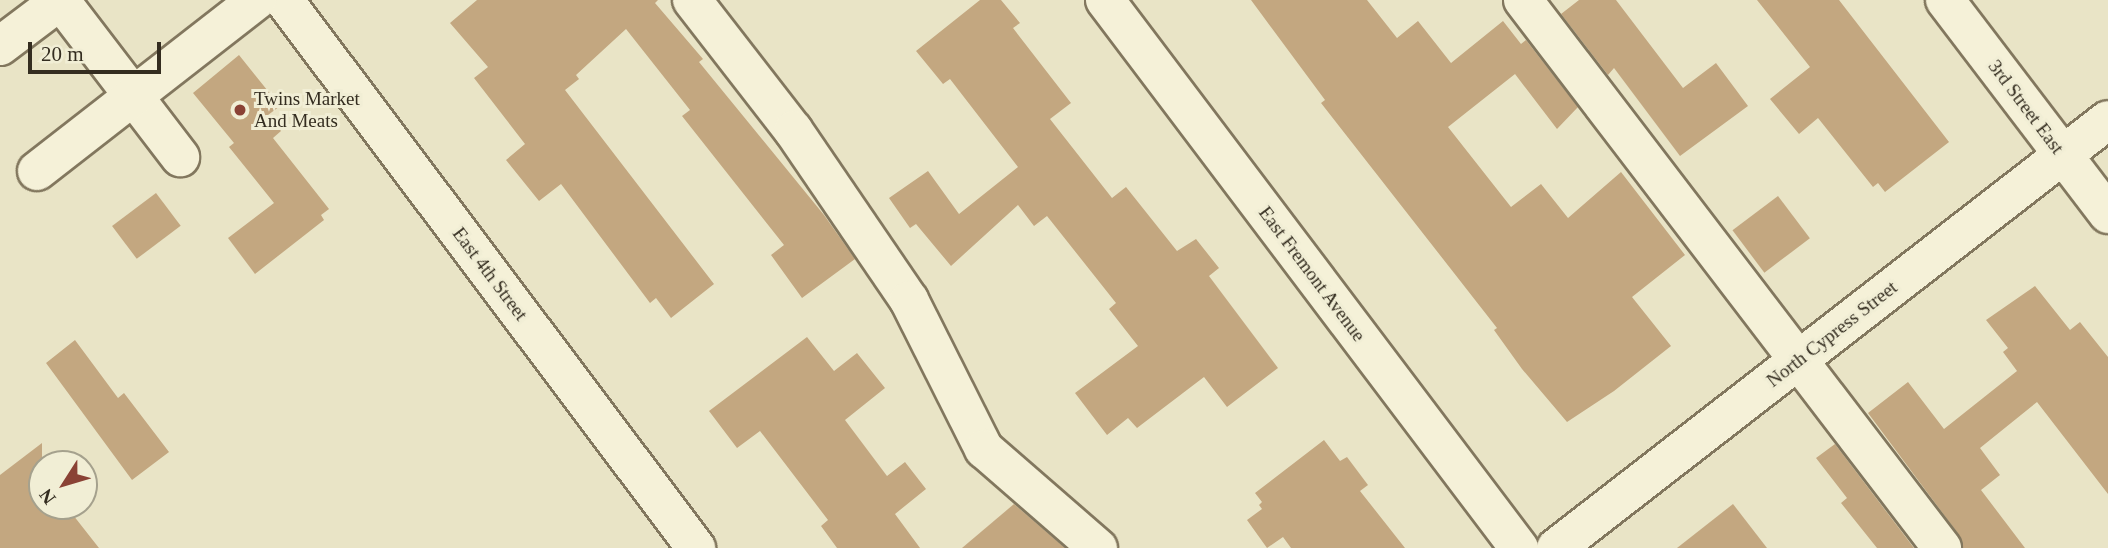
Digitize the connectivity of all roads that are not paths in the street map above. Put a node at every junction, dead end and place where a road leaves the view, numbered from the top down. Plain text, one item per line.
1 (60, 0) edge
2 (257, 0) edge
3 (284, 0) edge
4 (692, 0) edge
5 (1105, 0) edge
6 (1523, 0) edge
7 (1945, 0) edge
8 (0, 46) edge
9 (132, 96) junction
10 (2108, 120) edge
11 (2062, 155) junction
12 (180, 157) dead end
13 (37, 171) dead end
14 (2108, 214) edge
15 (1799, 360) junction
16 (696, 548) edge
17 (1098, 548) edge
18 (1519, 548) edge
19 (1556, 548) edge
20 (1942, 548) edge

1 - 8 street
1 - 9 street
2 - 9 street
3 - 16 street, East 4th Street
4 - 17 street
5 - 18 street, East Fremont Avenue
6 - 15 street
7 - 11 street, 3rd Street East
9 - 12 street
9 - 13 street
10 - 11 street, North Cypress Street
11 - 14 street, 3rd Street East
11 - 15 street, North Cypress Street
15 - 19 street, North Cypress Street
15 - 20 street

